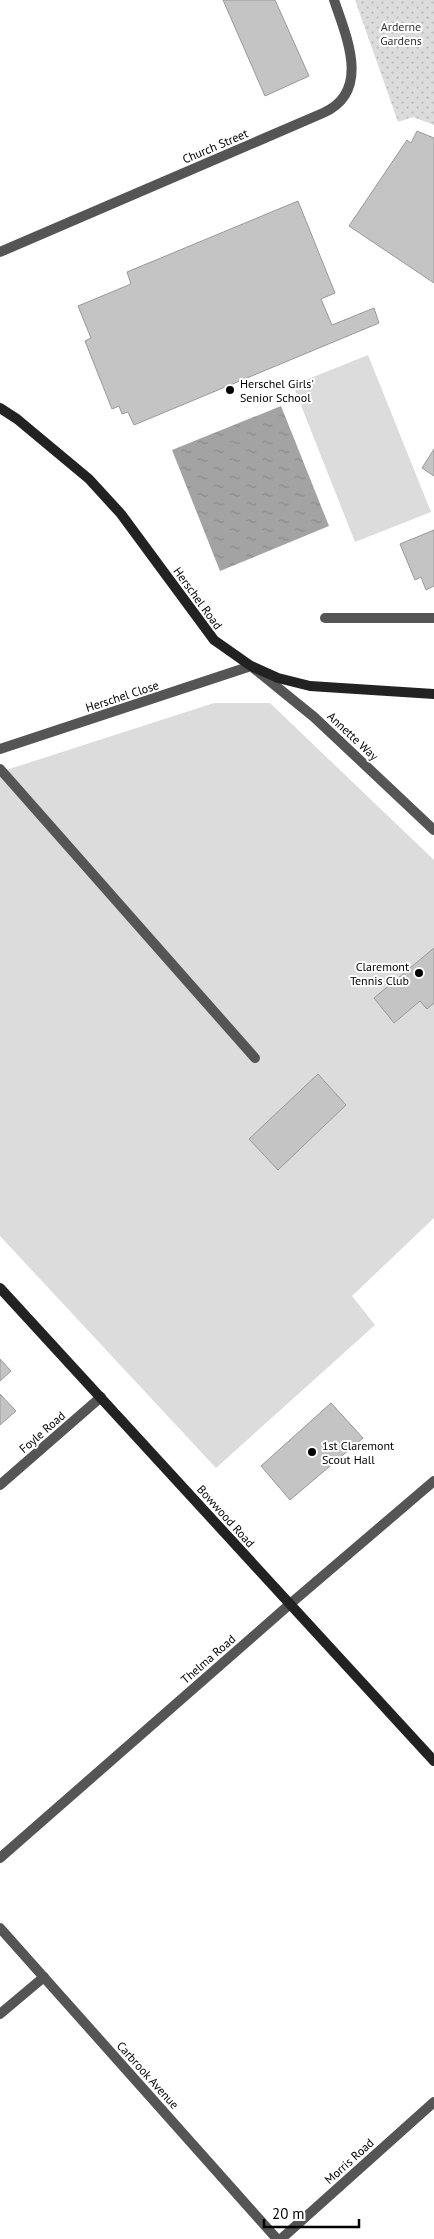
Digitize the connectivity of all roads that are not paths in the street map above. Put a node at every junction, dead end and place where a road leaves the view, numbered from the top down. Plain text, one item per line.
1 (334, 0) edge
2 (0, 252) edge
3 (0, 408) edge
4 (325, 618) dead end
5 (434, 618) edge
6 (251, 666) junction
7 (434, 694) edge
8 (0, 749) edge
9 (0, 769) edge
10 (434, 830) edge
11 (255, 1058) dead end
12 (0, 1288) edge
13 (100, 1398) junction
14 (434, 1481) edge
15 (0, 1485) edge
16 (290, 1604) junction
17 (434, 1761) edge
18 (0, 1858) edge
19 (0, 1928) edge
20 (44, 1977) junction
21 (0, 2014) edge
22 (434, 2102) edge
23 (277, 2239) edge
24 (281, 2239) edge

1 - 2 street, Church Street
3 - 6 street, Herschel Road
4 - 5 street
6 - 7 street, Herschel Road
6 - 8 street, Herschel Close
6 - 10 street, Annette Way
9 - 11 street
12 - 13 street, Bowwood Road
13 - 15 street, Foyle Road
13 - 16 street, Bowwood Road
14 - 16 street, Thelma Road
16 - 17 street, Bowwood Road
16 - 18 street, Thelma Road
19 - 20 street, Carbrook Avenue
20 - 21 street
20 - 23 street, Carbrook Avenue
22 - 24 street, Morris Road

